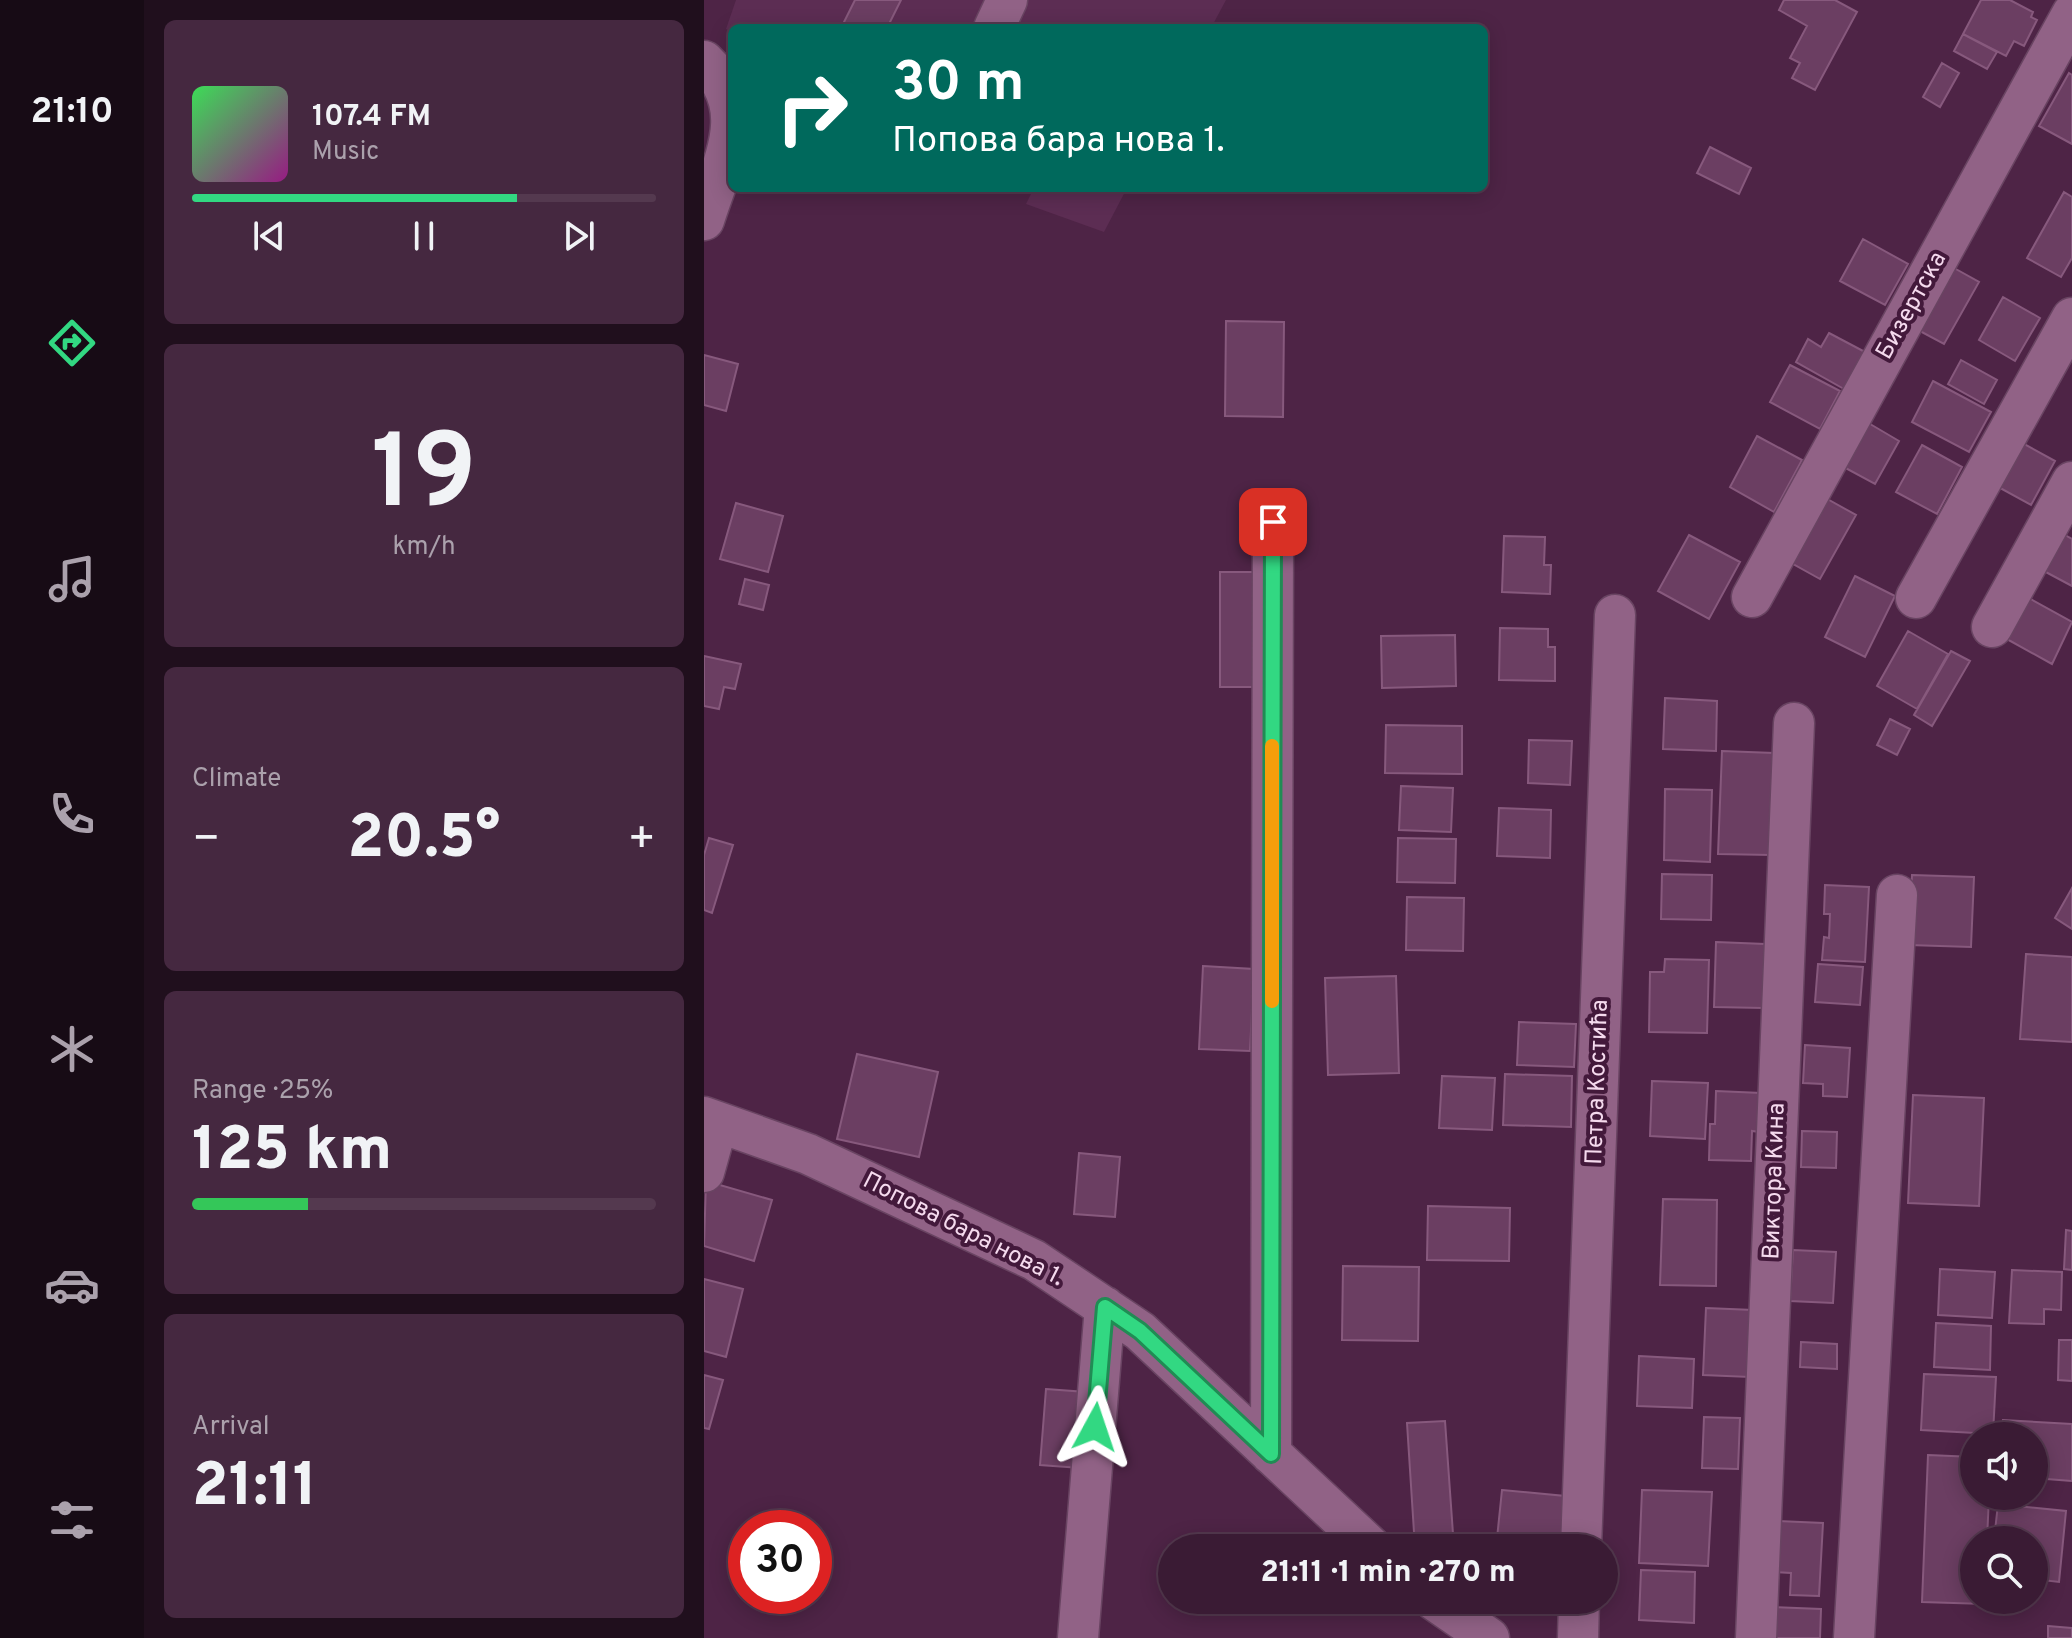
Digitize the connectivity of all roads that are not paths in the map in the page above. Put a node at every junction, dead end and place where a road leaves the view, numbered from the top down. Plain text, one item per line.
1 (1007, 0) edge
2 (2072, 14) edge
3 (996, 24) edge
4 (704, 61) edge
5 (728, 92) edge
6 (728, 143) edge
7 (704, 220) edge
8 (2072, 318) edge
9 (2072, 482) edge
10 (1273, 522) dead end
11 (1752, 597) dead end
12 (1916, 598) dead end
13 (1615, 615) dead end
14 (1992, 627) dead end
15 (1794, 723) dead end
16 (1897, 895) dead end
17 (711, 1120) edge
18 (704, 1172) edge
19 (1105, 1307) junction
20 (1271, 1454) junction
21 (1357, 1534) edge
22 (1582, 1534) edge
23 (1454, 1614) edge
24 (1579, 1614) edge
25 (1078, 1638) edge
26 (1489, 1638) edge
27 (1578, 1638) edge
28 (1756, 1638) edge
29 (1854, 1638) edge

1 - 3 street
2 - 11 street, Бизертска
4 - 5 street
6 - 7 street
8 - 12 street
9 - 14 street
10 - 20 street
13 - 22 street, Петра Костића
15 - 28 street, Виктора Кина
16 - 29 street
17 - 18 street
17 - 19 street, Попова бара нова 1.
19 - 20 street, Попова бара нова 1.
19 - 25 street
20 - 21 street, Попова бара нова 1.
23 - 26 street
24 - 27 street

